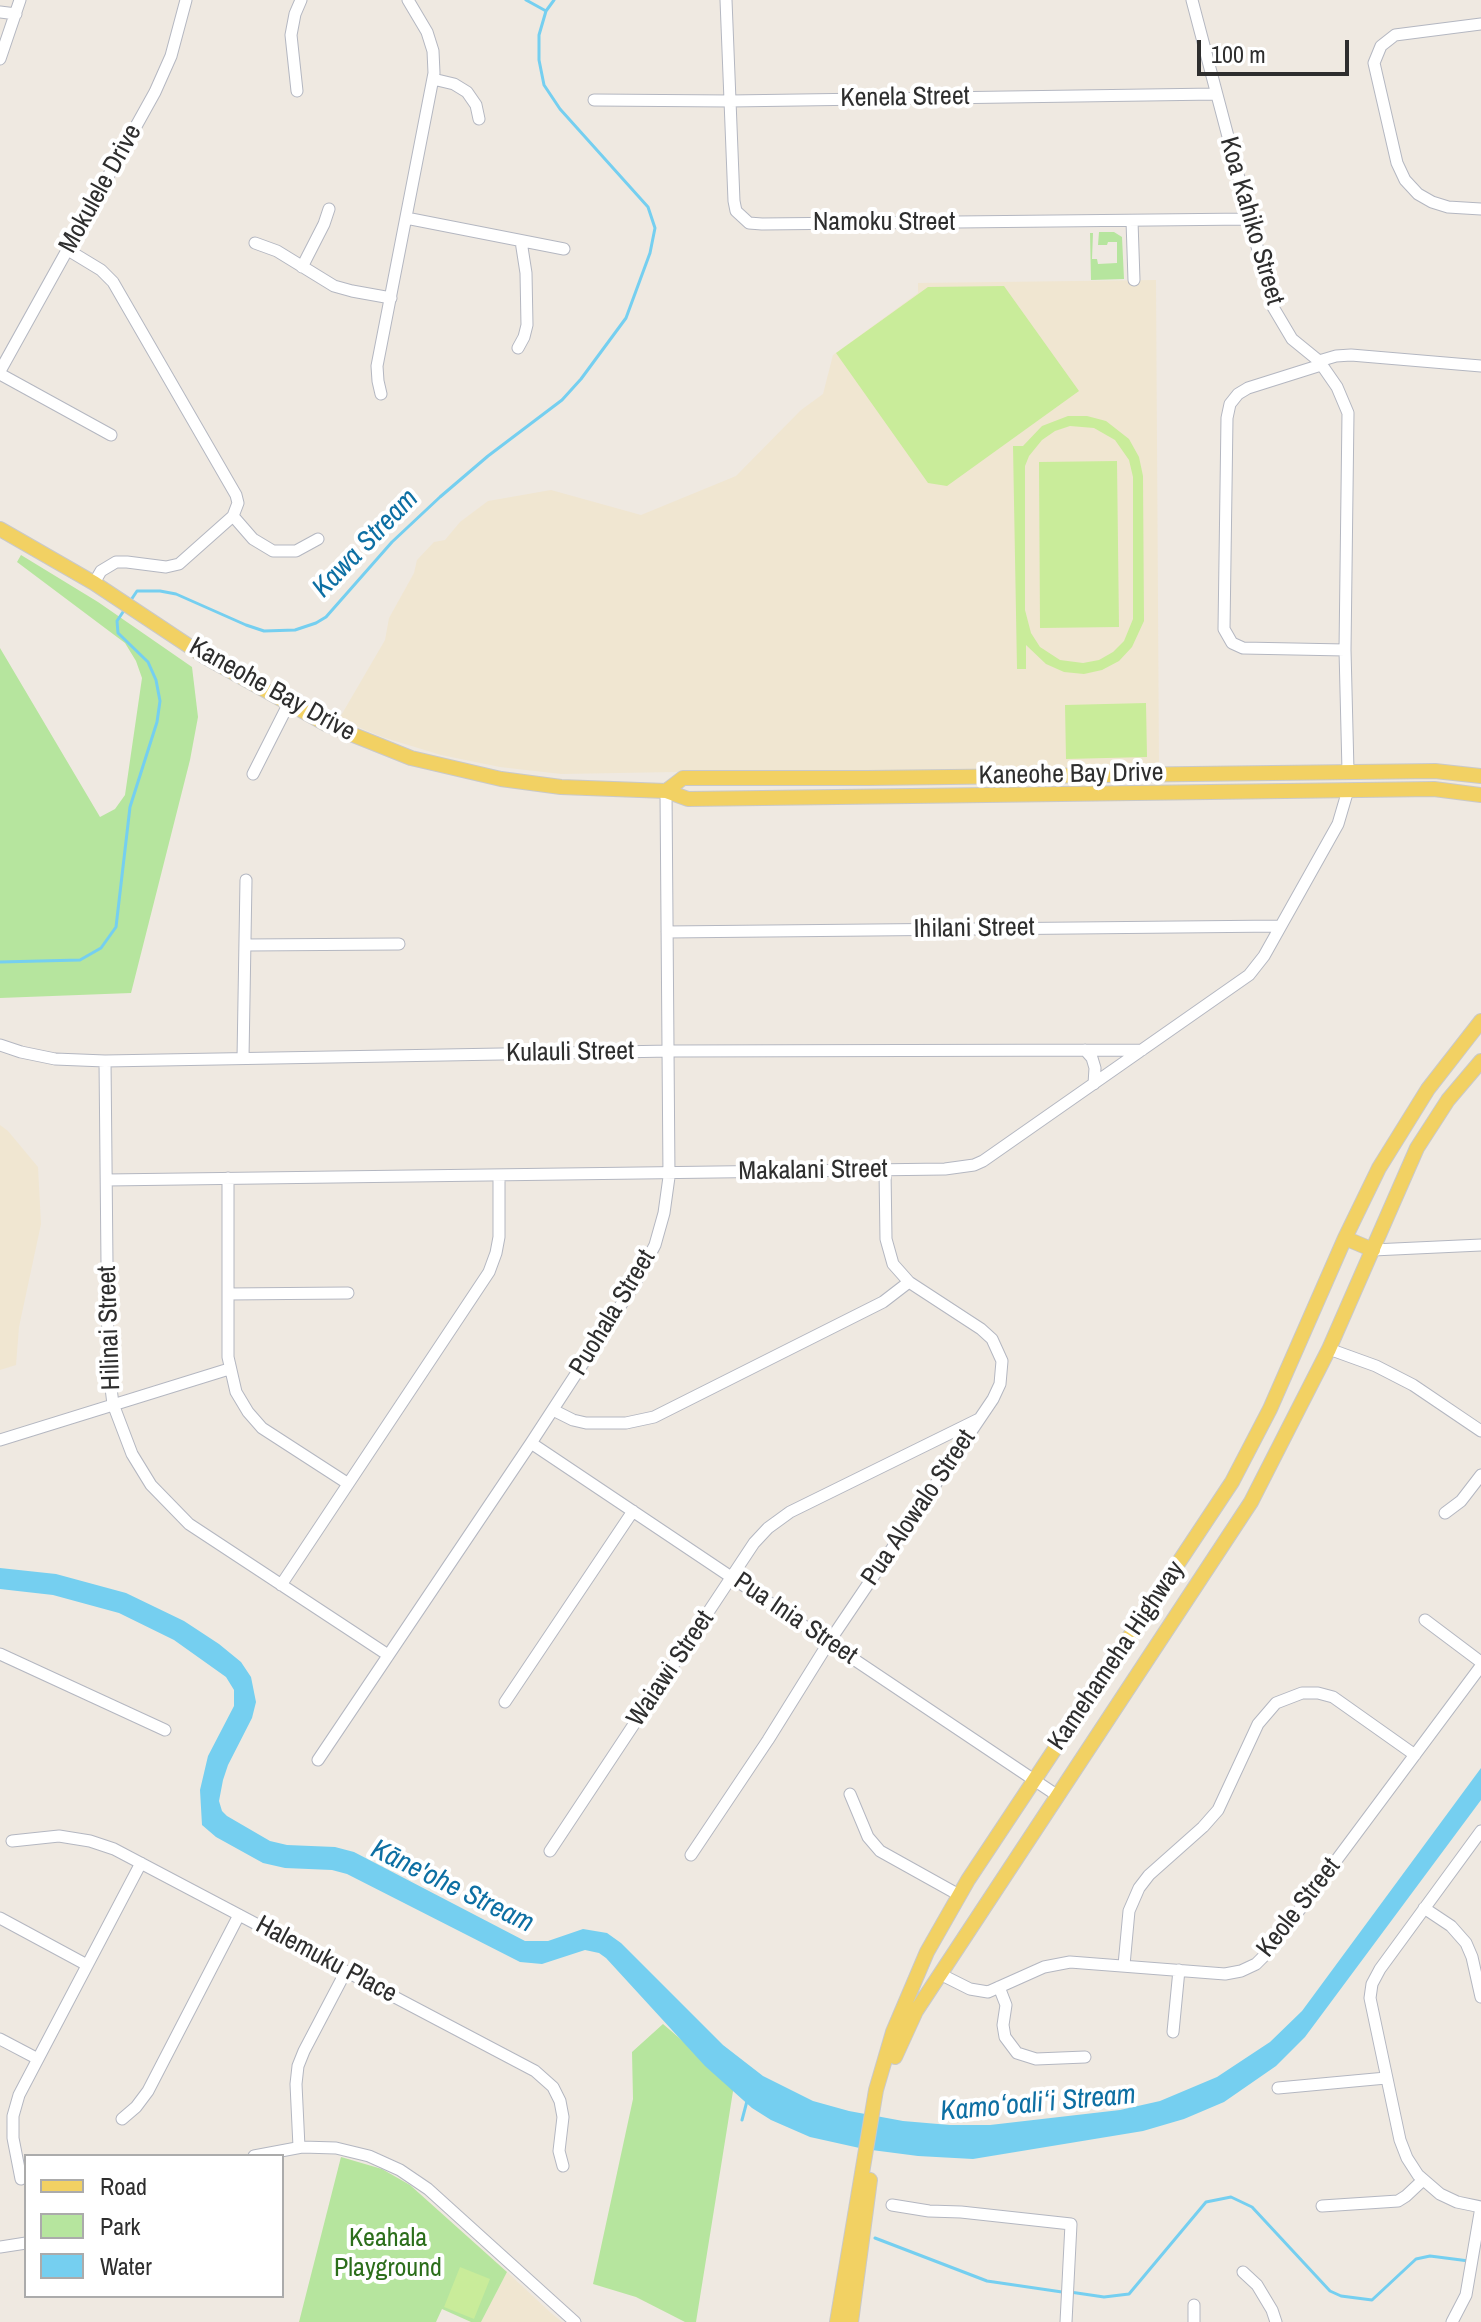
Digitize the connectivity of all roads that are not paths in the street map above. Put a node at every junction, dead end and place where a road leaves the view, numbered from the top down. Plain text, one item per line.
1 (20, 0) edge
2 (186, 0) edge
3 (301, 0) edge
4 (408, 0) edge
5 (726, 0) edge
6 (1192, 0) edge
7 (0, 12) edge
8 (16, 14) junction
9 (1481, 24) edge
10 (0, 59) edge
11 (433, 79) junction
12 (297, 91) dead end
13 (1216, 94) junction
14 (594, 100) dead end
15 (730, 101) junction
16 (479, 119) dead end
17 (329, 209) dead end
18 (1481, 209) edge
19 (406, 218) junction
20 (1249, 219) junction
21 (1132, 221) junction
22 (521, 241) junction
23 (255, 243) dead end
24 (564, 249) dead end
25 (68, 250) junction
26 (302, 267) junction
27 (1134, 280) dead end
28 (391, 298) junction
29 (518, 348) dead end
30 (1320, 363) junction
31 (1481, 366) edge
32 (1, 369) edge
33 (381, 394) dead end
34 (111, 435) dead end
35 (233, 516) junction
36 (0, 529) edge
37 (318, 539) dead end
38 (94, 583) junction
39 (1345, 650) junction
40 (288, 705) junction
41 (1348, 771) junction
42 (253, 774) dead end
43 (1481, 776) edge
44 (809, 778) junction
45 (1348, 790) junction
46 (666, 791) junction
47 (1481, 795) edge
48 (810, 797) junction
49 (246, 880) dead end
50 (1280, 926) junction
51 (667, 932) junction
52 (399, 944) dead end
53 (246, 945) junction
54 (1481, 1021) edge
55 (0, 1045) edge
56 (1085, 1050) junction
57 (1143, 1050) junction
58 (667, 1051) junction
59 (243, 1058) junction
60 (105, 1061) junction
61 (1481, 1061) edge
62 (1094, 1084) junction
63 (885, 1170) junction
64 (669, 1172) junction
65 (499, 1175) junction
66 (228, 1178) junction
67 (107, 1180) junction
68 (1345, 1238) junction
69 (1481, 1245) edge
70 (1373, 1250) junction
71 (909, 1282) junction
72 (348, 1293) dead end
73 (228, 1294) junction
74 (1329, 1349) junction
75 (229, 1369) junction
76 (113, 1404) junction
77 (553, 1410) junction
78 (979, 1419) junction
79 (1481, 1431) edge
80 (0, 1440) edge
81 (531, 1443) junction
82 (1481, 1475) edge
83 (347, 1483) junction
84 (1228, 1488) junction
85 (1248, 1507) junction
86 (633, 1511) junction
87 (1445, 1513) dead end
88 (732, 1577) junction
89 (281, 1585) junction
90 (1425, 1620) dead end
91 (829, 1642) junction
92 (0, 1654) edge
93 (388, 1655) junction
94 (1481, 1664) edge
95 (505, 1702) dead end
96 (165, 1730) dead end
97 (1415, 1755) junction
98 (318, 1760) dead end
99 (1035, 1779) junction
100 (850, 1794) dead end
101 (1058, 1796) junction
102 (1481, 1831) edge
103 (12, 1841) dead end
104 (550, 1851) dead end
105 (691, 1855) dead end
106 (141, 1863) junction
107 (959, 1895) junction
108 (1424, 1908) junction
109 (239, 1915) junction
110 (0, 1918) edge
111 (924, 1960) junction
112 (87, 1965) junction
113 (1124, 1965) junction
114 (1179, 1970) junction
115 (346, 1971) junction
116 (940, 1974) junction
117 (999, 1987) junction
118 (1481, 1997) edge
119 (1173, 2032) dead end
120 (0, 2039) edge
121 (1085, 2057) dead end
122 (38, 2059) junction
123 (1386, 2078) junction
124 (1278, 2088) dead end
125 (877, 2109) junction
126 (122, 2119) dead end
127 (299, 2147) junction
128 (264, 2154) edge
129 (869, 2156) junction
130 (563, 2166) dead end
131 (21, 2179) dead end
132 (1423, 2180) junction
133 (892, 2205) dead end
134 (1322, 2206) dead end
135 (1481, 2207) edge
136 (24, 2243) edge
137 (0, 2247) edge
138 (1243, 2272) dead end
139 (1194, 2305) dead end
140 (575, 2322) edge
141 (837, 2322) edge
142 (851, 2322) edge
143 (1066, 2322) edge
144 (1194, 2322) edge
145 (1276, 2322) edge
146 (1452, 2322) edge

1 - 8 street
2 - 25 street, Mokulele Drive
3 - 12 street
4 - 11 street
5 - 15 street, Namoku Street
6 - 13 street, Koa Kahiko Street
7 - 8 street
8 - 10 street
9 - 18 street
11 - 16 street
11 - 19 street
13 - 15 street, Kenela Street
13 - 20 street, Koa Kahiko Street
14 - 15 street, Kenela Street
15 - 21 street, Namoku Street
17 - 26 street
19 - 22 street
19 - 28 street
20 - 21 street, Namoku Street
20 - 30 street, Koa Kahiko Street
21 - 27 street
22 - 24 street
22 - 29 street
23 - 26 street
25 - 32 street, Mokulele Drive
25 - 35 street
26 - 28 street
28 - 33 street
30 - 31 street
30 - 39 street, Koa Kahiko Street
30 - 39 street
32 - 34 street
35 - 37 street
35 - 38 street
36 - 38 main road, Kaneohe Bay Drive
38 - 40 main road, Kaneohe Bay Drive
39 - 41 street, Koa Kahiko Street
40 - 42 street
40 - 46 main road, Kaneohe Bay Drive
41 - 43 main road, Kaneohe Bay Drive
41 - 44 main road, Kaneohe Bay Drive
41 - 45 main road
44 - 46 main road, Kaneohe Bay Drive
44 - 48 main road
45 - 47 main road, Kaneohe Bay Drive
45 - 48 main road, Kaneohe Bay Drive
45 - 50 street, Makalani Street
46 - 48 main road, Kaneohe Bay Drive
46 - 51 street, Puohala Street
49 - 53 street
50 - 51 street, Ihilani Street
50 - 57 street, Makalani Street
51 - 58 street, Puohala Street
52 - 53 street
53 - 59 street
54 - 68 main road, Kamehameha Highway
55 - 60 street, Kulauli Street
56 - 57 street, Kulauli Street
56 - 58 street, Kulauli Street
56 - 62 street
57 - 62 street, Makalani Street
58 - 59 street, Kulauli Street
58 - 64 street, Puohala Street
59 - 60 street, Kulauli Street
60 - 67 street, Hilinai Street
61 - 70 main road, Kamehameha Highway
62 - 63 street, Makalani Street
63 - 64 street, Makalani Street
63 - 71 street, Pua Alowalo Street
64 - 65 street, Makalani Street
64 - 77 street, Puohala Street
65 - 66 street, Makalani Street
65 - 83 street
66 - 67 street, Makalani Street
66 - 73 street
67 - 76 street, Hilinai Street
68 - 70 main road
68 - 84 main road, Kamehameha Highway
69 - 70 street
70 - 74 main road, Kamehameha Highway
71 - 77 street
71 - 78 street, Pua Alowalo Street
72 - 73 street
73 - 75 street
74 - 79 street
74 - 85 main road, Kamehameha Highway
75 - 76 street
75 - 83 street
76 - 80 street
76 - 89 street, Hilinai Street
77 - 81 street, Puohala Street
78 - 88 street, Waiawi Street
78 - 91 street, Pua Alowalo Street
81 - 86 street, Pua Inia Street
81 - 93 street, Puohala Street
82 - 87 street
83 - 89 street
84 - 85 main road
84 - 99 main road, Kamehameha Highway
85 - 101 main road, Kamehameha Highway
86 - 88 street, Pua Inia Street
86 - 95 street
88 - 91 street, Pua Inia Street
88 - 104 street, Waiawi Street
89 - 93 street, Hilinai Street
90 - 94 street
91 - 99 street, Pua Inia Street
91 - 105 street, Pua Alowalo Street
92 - 96 street
93 - 98 street, Puohala Street
94 - 97 street, Keole Street
97 - 113 street
97 - 114 street, Keole Street
99 - 101 street, Pua Inia Street
99 - 107 main road, Kamehameha Highway
100 - 107 street
101 - 116 main road, Kamehameha Highway
102 - 108 street
103 - 106 street, Halemuku Place
106 - 109 street, Halemuku Place
106 - 112 street
107 - 111 main road, Kamehameha Highway
108 - 118 street
108 - 123 street
109 - 115 street, Halemuku Place
109 - 126 street
110 - 112 street
111 - 116 main road
111 - 125 main road, Kamehameha Highway
112 - 122 street
113 - 114 street, Keole Street
113 - 117 street, Keole Street
114 - 119 street
115 - 127 street
115 - 130 street, Halemuku Place
116 - 117 street, Keole Street
116 - 125 main road, Kamehameha Highway
117 - 121 street
120 - 122 street
122 - 131 street
123 - 124 street
123 - 132 street
125 - 129 main road, Kamehameha Highway
127 - 128 street
127 - 140 street
129 - 141 main road, Kamehameha Highway
129 - 142 main road, Kamehameha Highway
132 - 134 street
132 - 135 street
133 - 143 street
135 - 146 street
136 - 137 street
138 - 145 street
139 - 144 street

